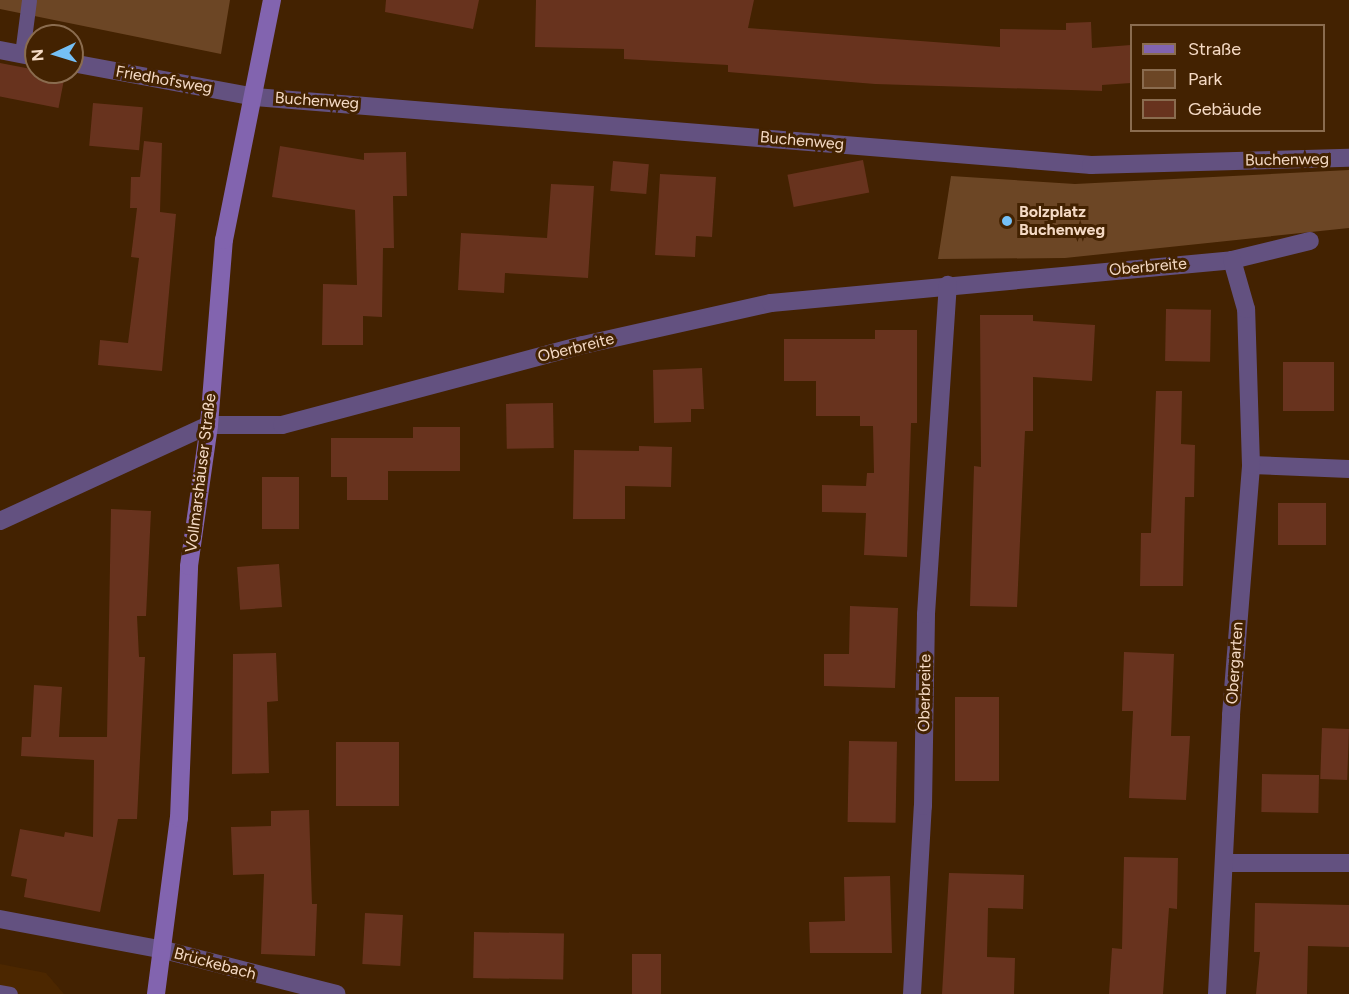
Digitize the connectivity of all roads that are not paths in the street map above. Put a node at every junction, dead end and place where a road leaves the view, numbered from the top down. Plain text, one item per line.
1 (30, 0) edge
2 (272, 0) edge
3 (30, 24) edge
4 (0, 50) edge
5 (24, 55) edge
6 (84, 65) edge
7 (255, 97) junction
8 (1349, 158) edge
9 (1310, 241) dead end
10 (1232, 260) junction
11 (948, 285) junction
12 (209, 425) junction
13 (1251, 465) junction
14 (1349, 468) edge
15 (0, 521) edge
16 (1225, 863) junction
17 (1349, 863) edge
18 (0, 919) edge
19 (164, 950) junction
20 (0, 992) edge
21 (10, 994) edge
22 (156, 994) edge
23 (336, 994) edge
24 (912, 994) edge
25 (1217, 994) edge

1 - 3 lane
2 - 7 main road, Vollmarshäuser Straße
4 - 5 street
6 - 7 street, Friedhofsweg
7 - 8 street, Buchenweg
7 - 12 main road, Vollmarshäuser Straße
9 - 10 street, Oberbreite
10 - 11 street, Oberbreite
10 - 13 street, Obergarten
11 - 12 street, Oberbreite
11 - 24 street, Oberbreite
12 - 15 street
12 - 19 main road, Vollmarshäuser Straße
13 - 14 street
13 - 16 street, Obergarten
16 - 17 street
16 - 25 street, Obergarten
18 - 19 street
19 - 22 main road, Vollmarshäuser Straße
19 - 23 street, Brückebach
20 - 21 lane

